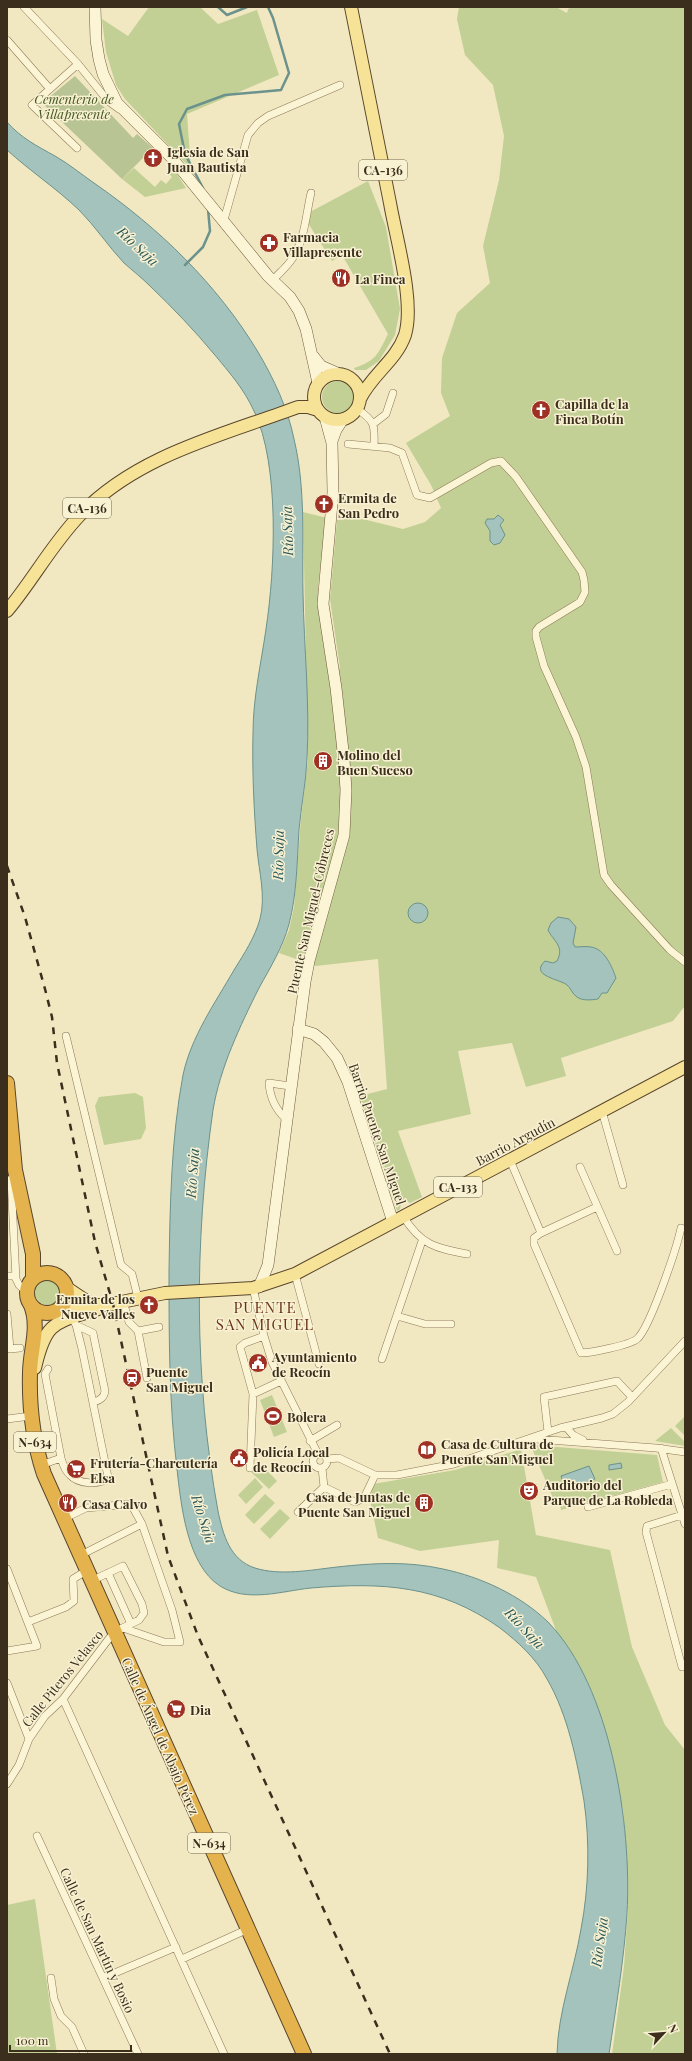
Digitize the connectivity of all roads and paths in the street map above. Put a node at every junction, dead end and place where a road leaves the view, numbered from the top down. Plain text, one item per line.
1 (24, 7) edge
2 (95, 7) edge
3 (351, 7) edge
4 (7, 40) edge
5 (78, 64) junction
6 (340, 85) dead end
7 (50, 88) junction
8 (108, 91) junction
9 (77, 148) dead end
10 (311, 193) dead end
11 (222, 218) junction
12 (273, 280) junction
13 (313, 356) junction
14 (336, 373) junction
15 (376, 374) junction
16 (350, 377) junction
17 (393, 393) dead end
18 (316, 401) junction
19 (358, 404) junction
20 (343, 419) junction
21 (373, 424) junction
22 (332, 443) junction
23 (348, 444) dead end
24 (374, 446) junction
25 (7, 611) edge
26 (685, 962) edge
27 (298, 1029) junction
28 (66, 1036) dead end
29 (685, 1067) edge
30 (7, 1083) edge
31 (290, 1086) junction
32 (602, 1111) junction
33 (286, 1119) junction
34 (12, 1144) junction
35 (510, 1160) junction
36 (580, 1167) dead end
37 (624, 1185) dead end
38 (597, 1207) junction
39 (398, 1219) junction
40 (26, 1225) junction
41 (681, 1228) dead end
42 (541, 1234) junction
43 (422, 1240) junction
44 (617, 1251) dead end
45 (467, 1254) dead end
46 (268, 1265) junction
47 (49, 1272) junction
48 (295, 1274) junction
49 (7, 1276) edge
50 (16, 1276) junction
51 (33, 1278) junction
52 (278, 1280) junction
53 (256, 1288) junction
54 (138, 1298) junction
55 (29, 1299) junction
56 (123, 1302) junction
57 (92, 1305) junction
58 (107, 1305) junction
59 (64, 1309) junction
60 (7, 1314) edge
61 (397, 1316) junction
62 (451, 1324) dead end
63 (159, 1327) dead end
64 (138, 1331) junction
65 (264, 1336) junction
66 (34, 1340) junction
67 (685, 1341) edge
68 (20, 1348) dead end
69 (382, 1359) dead end
70 (319, 1364) dead end
71 (48, 1369) dead end
72 (148, 1378) dead end
73 (281, 1381) junction
74 (253, 1394) junction
75 (632, 1397) junction
76 (30, 1399) junction
77 (94, 1402) junction
78 (31, 1416) junction
79 (7, 1419) edge
80 (337, 1425) dead end
81 (566, 1427) junction
82 (548, 1432) junction
83 (533, 1438) junction
84 (310, 1441) junction
85 (585, 1442) junction
86 (661, 1448) junction
87 (685, 1452) edge
88 (318, 1454) junction
89 (61, 1458) junction
90 (327, 1459) junction
91 (41, 1465) junction
92 (250, 1468) dead end
93 (322, 1468) junction
94 (375, 1475) junction
95 (672, 1484) junction
96 (324, 1487) junction
97 (588, 1507) dead end
98 (298, 1512) dead end
99 (682, 1515) junction
100 (63, 1519) junction
101 (142, 1524) junction
102 (685, 1524) edge
103 (79, 1556) junction
104 (7, 1569) edge
105 (108, 1573) junction
106 (88, 1576) junction
107 (28, 1622) junction
108 (131, 1624) junction
109 (118, 1630) junction
110 (7, 1651) edge
111 (682, 1667) dead end
112 (7, 1683) edge
113 (63, 1699) junction
114 (29, 1739) junction
115 (7, 1784) edge
116 (37, 1836) dead end
117 (248, 1929) junction
118 (176, 1947) junction
119 (182, 1959) junction
120 (51, 1978) dead end
121 (103, 1978) junction
122 (84, 2054) edge
123 (138, 2054) edge
124 (224, 2054) edge
125 (304, 2054) edge

1 - 5 street
2 - 8 street, Puente San Miguel-Cóbreces
3 - 15 main road, CA-136
4 - 7 street
5 - 7 street
5 - 8 street
6 - 11 street
7 - 9 street
8 - 11 street, Puente San Miguel-Cóbreces
10 - 12 street
11 - 12 street, Puente San Miguel-Cóbreces
12 - 13 street, Puente San Miguel-Cóbreces
13 - 14 street
13 - 18 street, Puente San Miguel-Cóbreces
14 - 16 main road
14 - 18 main road, CA-136
15 - 16 main road
15 - 19 main road, CA-136
16 - 19 main road
17 - 21 street
18 - 20 main road
18 - 22 street, Puente San Miguel-Cóbreces
18 - 25 main road, CA-136
19 - 20 main road, Puente San Miguel-Cóbreces / CA-136
19 - 21 street
20 - 22 street, Puente San Miguel-Cóbreces
21 - 24 street
22 - 27 street, Puente San Miguel-Cóbreces
23 - 24 street
24 - 26 street
27 - 31 street, Puente San Miguel-Cóbreces
27 - 39 street, Barrio Puente San Miguel
28 - 54 street
29 - 32 main road, Barrio Argudín / CA-133
30 - 34 highway
31 - 33 street, Puente San Miguel-Cóbreces
31 - 33 street
32 - 35 main road, Barrio Argudín / CA-133
32 - 37 street
33 - 46 street, Puente San Miguel-Cóbreces
34 - 40 highway
34 - 50 street
35 - 39 main road, Barrio Argudín / CA-133
35 - 42 street
36 - 38 street
38 - 42 street
38 - 44 street
39 - 43 street
39 - 48 main road, Barrio Argudín / CA-133
40 - 47 highway
40 - 51 highway
41 - 42 street
43 - 45 street
43 - 61 street
46 - 52 street
46 - 53 street, Puente San Miguel-Cóbreces
47 - 51 highway
47 - 59 highway
48 - 52 main road, Barrio Argudín / CA-133
48 - 70 street
49 - 50 street
50 - 55 street
51 - 55 highway
52 - 53 main road, Barrio Argudín / CA-133
53 - 54 main road, Barrio Argudín / CA-133
53 - 65 street
54 - 56 main road, CA-133
55 - 59 highway
55 - 66 highway, N-634
56 - 58 main road, CA-133
56 - 64 street
57 - 58 main road, CA-133
57 - 59 main road
57 - 59 main road, CA-133
58 - 59 main road, N-634
59 - 66 highway, N-634
59 - 76 main road, N-634
59 - 77 street
59 - 77 street
60 - 68 street
61 - 62 street
61 - 69 street
63 - 64 street
64 - 72 street
65 - 73 street
65 - 74 street
66 - 76 highway, N-634
67 - 75 street
71 - 89 street
73 - 74 street
73 - 84 street
74 - 92 street
75 - 81 street
75 - 82 street
76 - 78 highway, N-634
77 - 89 street
78 - 79 street
78 - 91 highway, N-634
80 - 84 street
81 - 82 street
81 - 85 street
82 - 83 street
83 - 85 street
83 - 94 street
84 - 88 street
85 - 86 street
86 - 87 street
86 - 95 street
88 - 90 street
88 - 93 street
89 - 91 street
90 - 93 street
90 - 94 street
91 - 100 highway, Calle de Ángel de Abajo Pérez / N-634
93 - 96 street
94 - 96 street
95 - 97 street
95 - 99 street
96 - 98 street
99 - 102 street
99 - 111 street
100 - 101 street
100 - 103 highway, Calle de Ángel de Abajo Pérez / N-634
101 - 103 street
101 - 109 street
103 - 106 highway, Calle de Ángel de Abajo Pérez / N-634
104 - 107 street
105 - 106 street
105 - 108 street
105 - 108 street
106 - 107 street
106 - 109 highway, Calle de Ángel de Abajo Pérez / N-634
107 - 110 street
108 - 109 street
109 - 113 street, Calle Piteros Velasco
109 - 117 highway, Calle de Ángel de Abajo Pérez / N-634
112 - 114 street
113 - 114 street, Calle Piteros Velasco
113 - 118 street
114 - 115 street, Calle Piteros Velasco
116 - 121 street, Calle de San Martín y Bosio
117 - 119 street
117 - 125 highway, Calle de Ángel de Abajo Pérez / N-634
118 - 119 street
118 - 121 street
119 - 124 street
120 - 122 street
121 - 123 street, Calle de San Martín y Bosio

